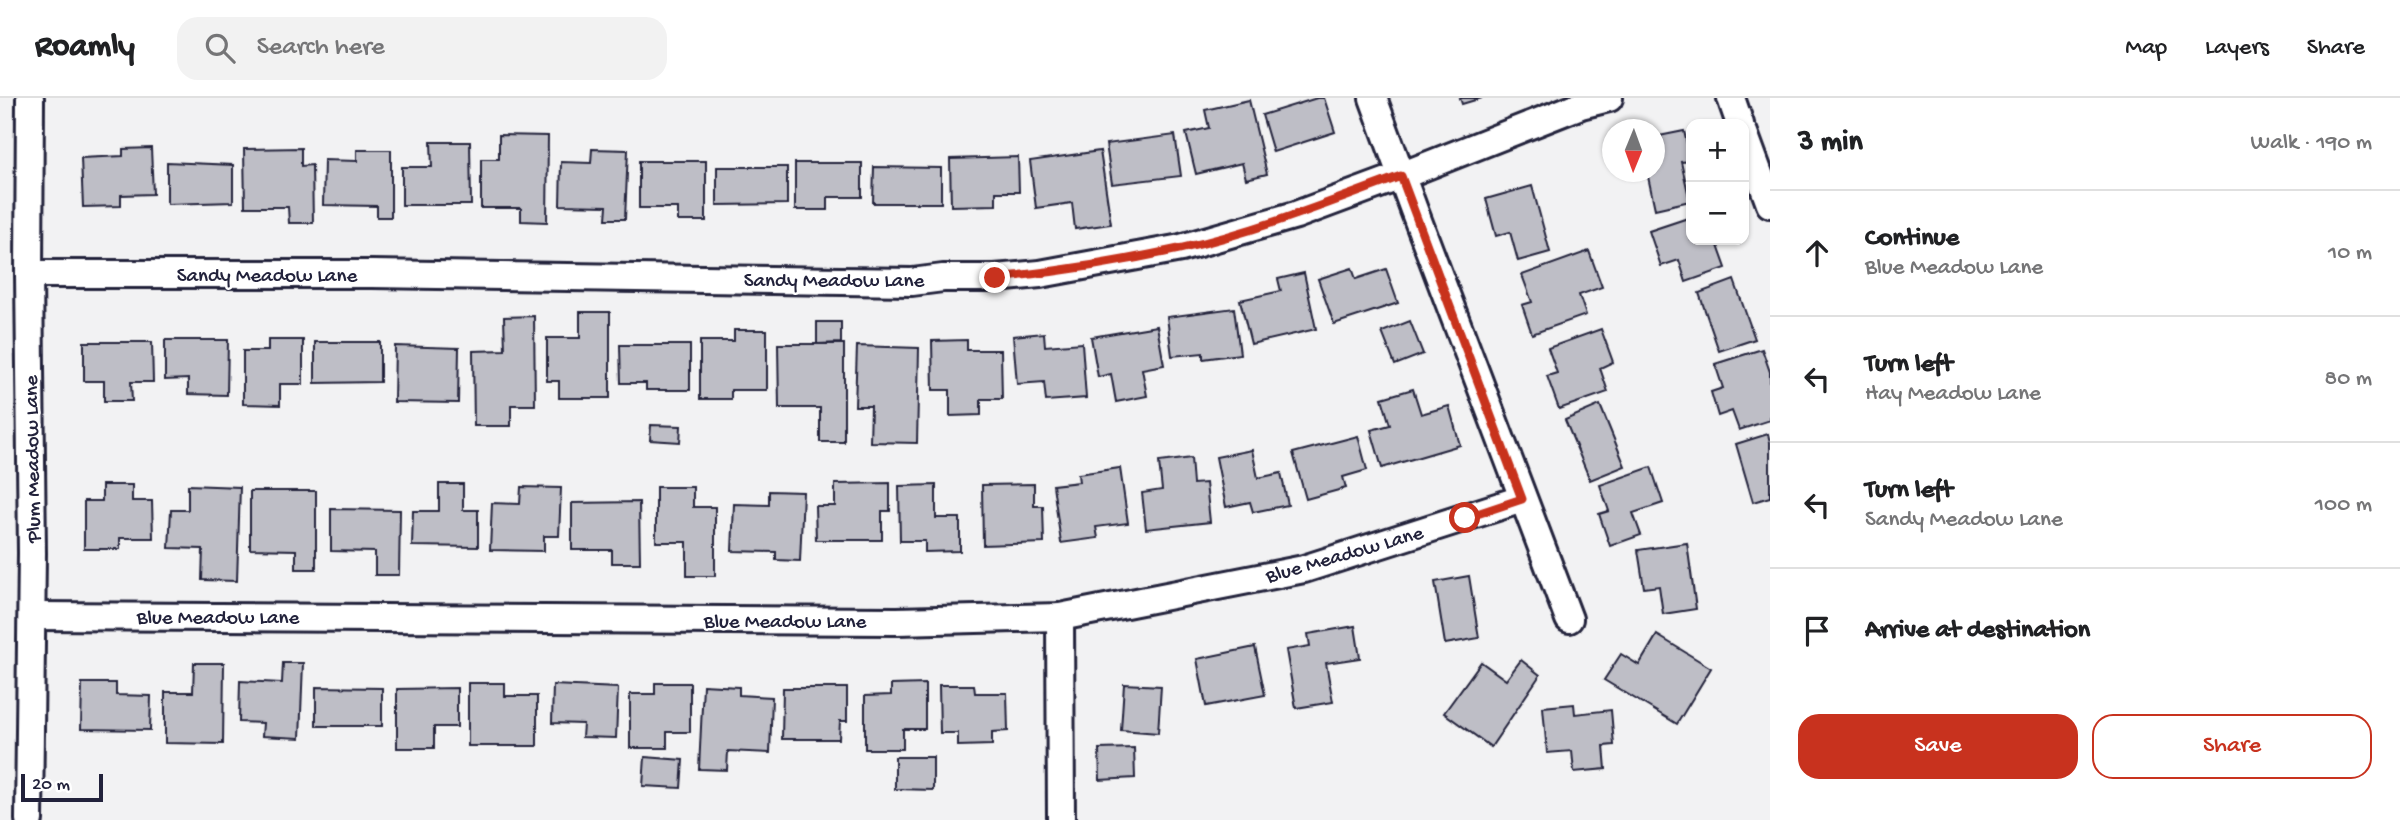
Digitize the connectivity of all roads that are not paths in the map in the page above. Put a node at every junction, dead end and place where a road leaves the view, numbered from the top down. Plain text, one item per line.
1 (30, 98) edge
2 (1373, 98) edge
3 (1609, 98) edge
4 (1731, 98) edge
5 (1739, 119) edge
6 (1749, 147) edge
7 (1401, 176) junction
8 (1770, 204) edge
9 (29, 274) junction
10 (1522, 499) junction
11 (32, 615) junction
12 (1060, 617) junction
13 (1569, 619) dead end
14 (29, 820) edge
15 (1061, 820) edge

1 - 9 street, Plum Meadow Lane
2 - 7 street
3 - 7 street, Sandy Meadow Lane
4 - 5 street
6 - 8 street
7 - 9 street, Sandy Meadow Lane
7 - 10 street
9 - 11 street, Plum Meadow Lane
10 - 12 street, Blue Meadow Lane
10 - 13 street
11 - 12 street, Blue Meadow Lane
11 - 14 street, Plum Meadow Lane
12 - 15 street

